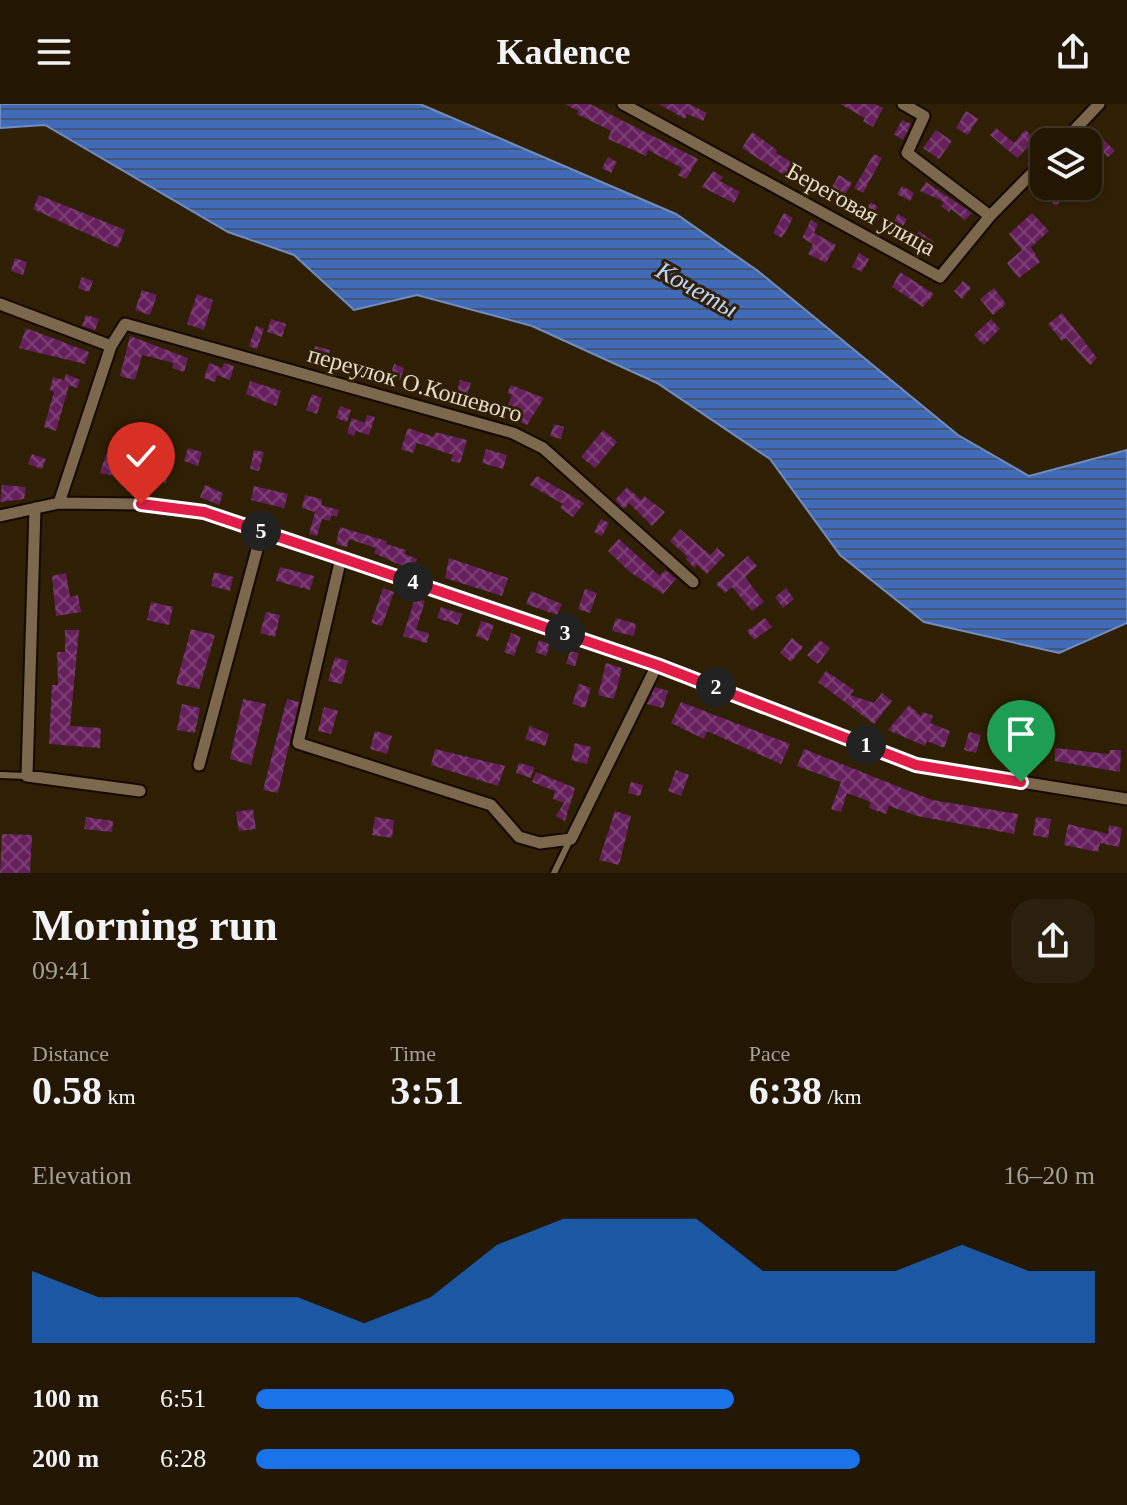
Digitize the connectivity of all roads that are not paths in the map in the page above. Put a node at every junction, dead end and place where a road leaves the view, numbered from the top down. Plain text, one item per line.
1 (623, 104) edge
2 (903, 104) edge
3 (1099, 104) edge
4 (1076, 128) edge
5 (1030, 175) edge
6 (990, 216) junction
7 (0, 304) edge
8 (111, 346) junction
9 (59, 503) junction
10 (35, 508) junction
11 (0, 516) edge
12 (262, 531) junction
13 (341, 558) junction
14 (693, 582) dead end
15 (657, 665) junction
16 (199, 765) dead end
17 (0, 775) edge
18 (27, 776) junction
19 (140, 791) dead end
20 (1127, 799) edge
21 (571, 839) junction
22 (554, 873) edge

1 - 6 street, Береговая улица
2 - 6 street
3 - 4 street
5 - 6 street, Береговая улица
7 - 8 street
8 - 9 street
8 - 14 street, переулок О.Кошевого
9 - 10 street
9 - 12 street
10 - 11 street
10 - 18 street
12 - 13 street
12 - 16 street
13 - 15 street
13 - 21 street
15 - 20 street
15 - 21 street
17 - 18 lane
18 - 19 street
21 - 22 lane

